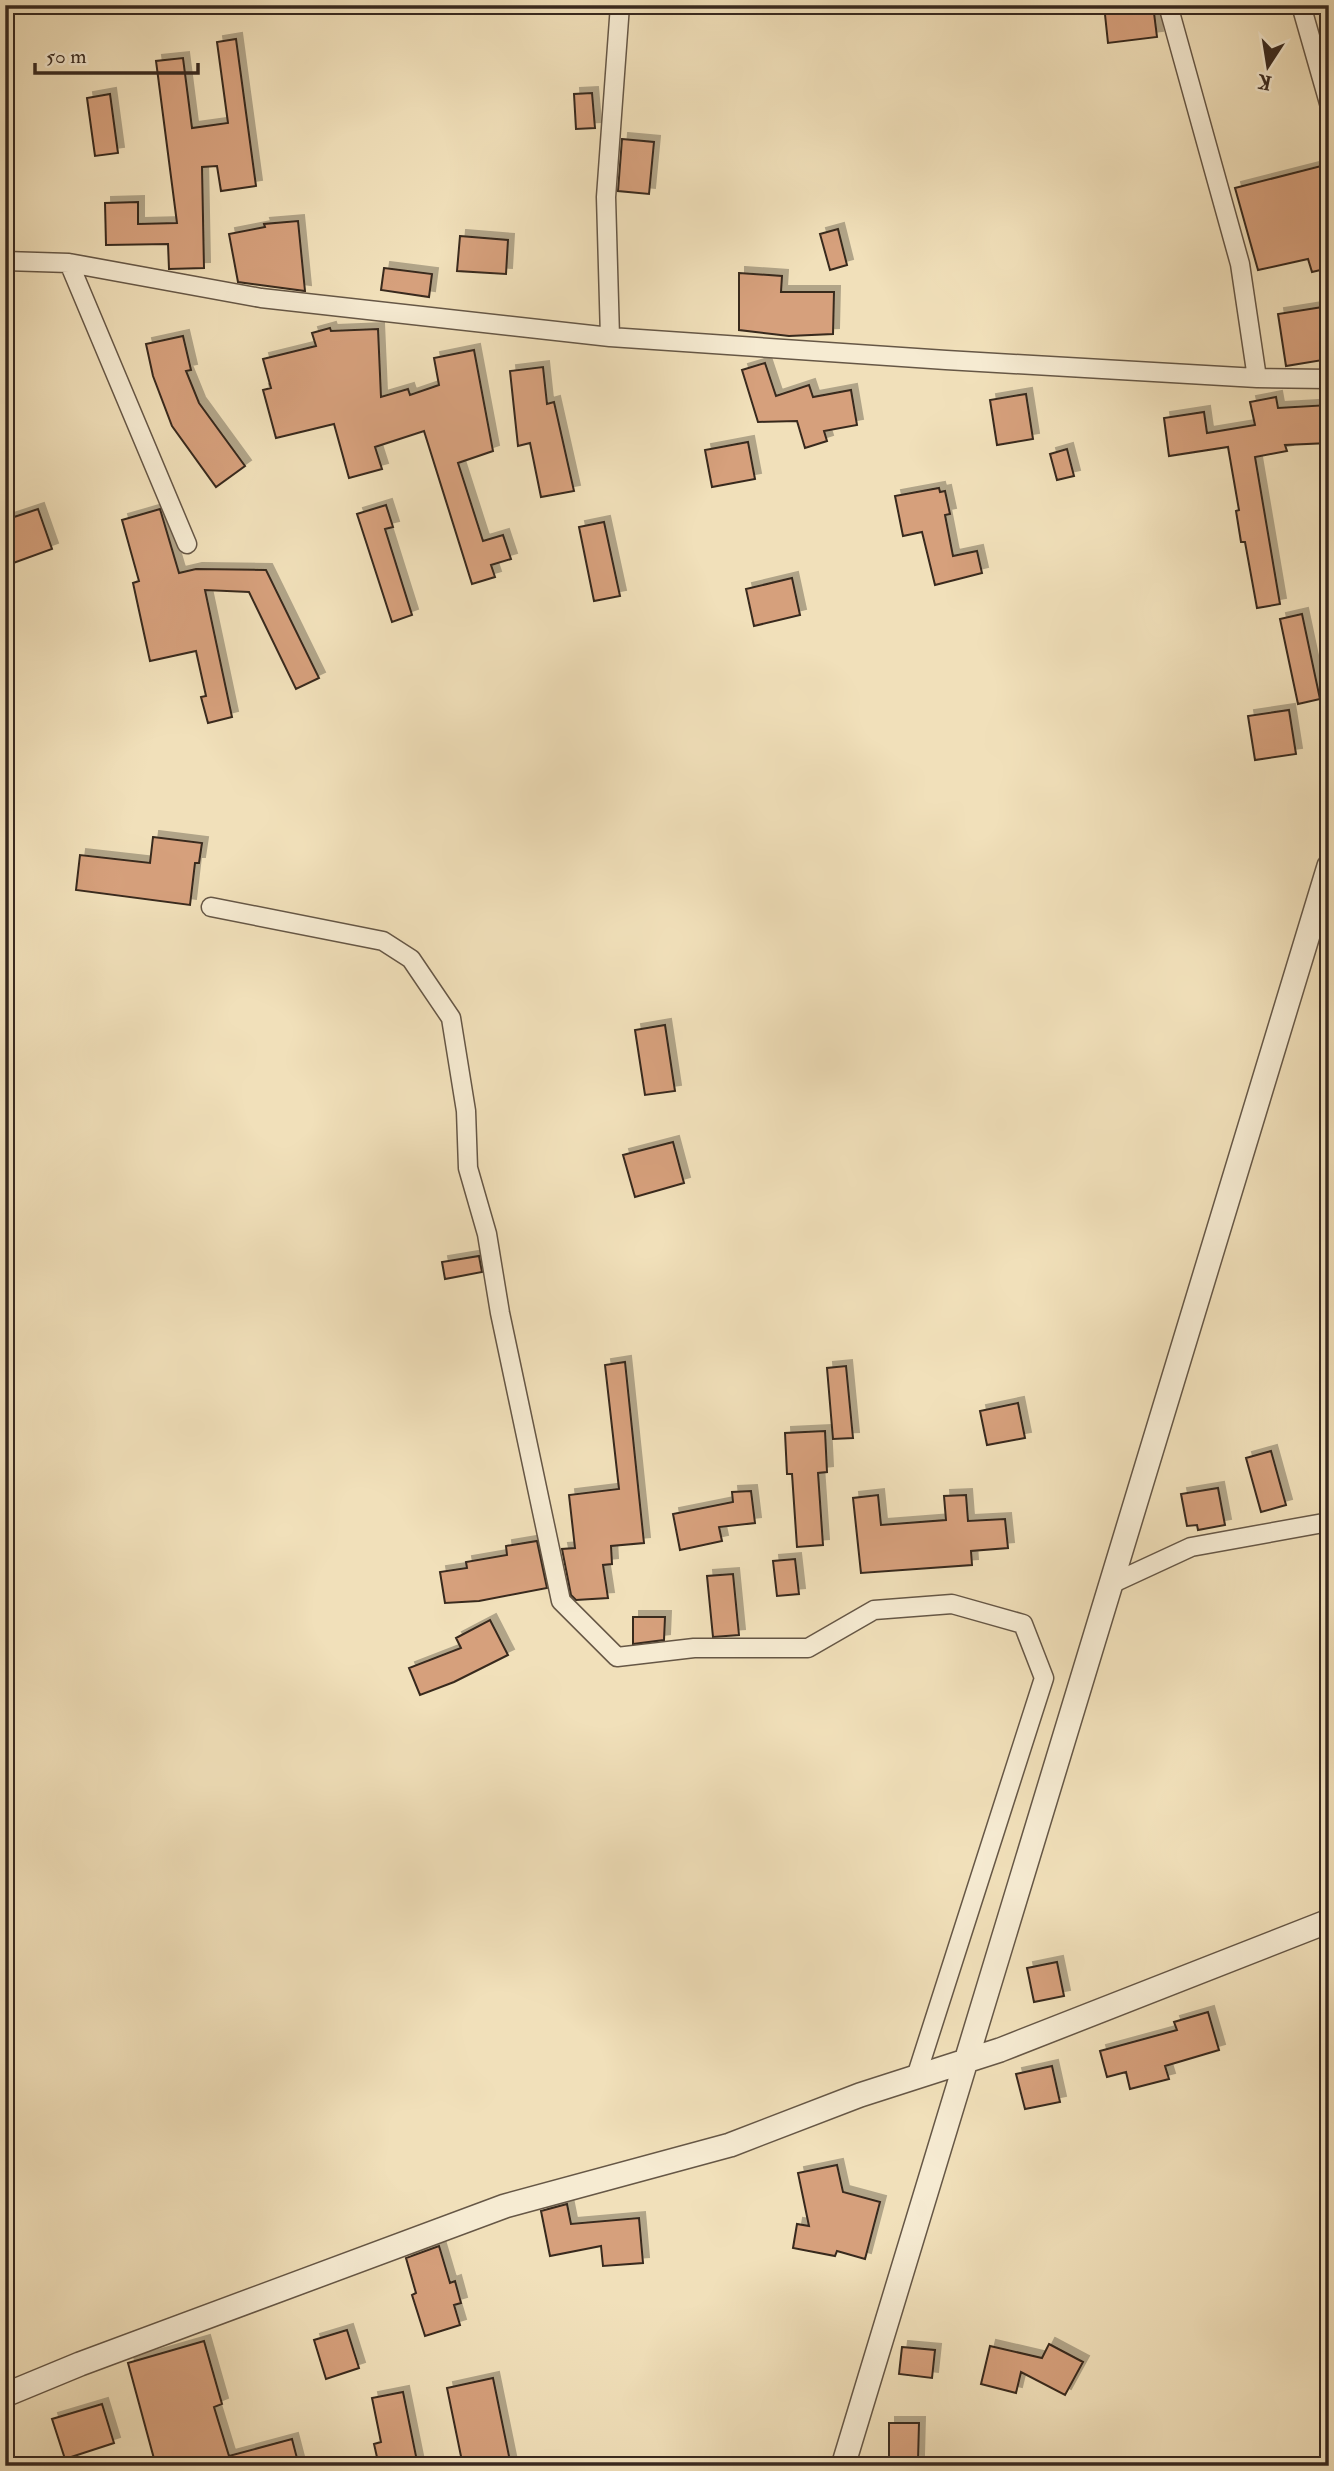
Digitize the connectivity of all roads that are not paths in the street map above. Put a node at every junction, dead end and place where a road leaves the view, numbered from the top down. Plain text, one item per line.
1 (620, 5) edge
2 (1168, 5) edge
3 (1301, 5) edge
4 (1329, 103) edge
5 (5, 261) edge
6 (69, 263) junction
7 (610, 337) junction
8 (1256, 378) junction
9 (1329, 379) edge
10 (187, 544) dead end
11 (1329, 866) edge
12 (211, 907) dead end
13 (1329, 1522) edge
14 (1111, 1584) junction
15 (1329, 1921) edge
16 (964, 2061) junction
17 (916, 2077) junction
18 (5, 2395) edge
19 (844, 2466) edge

1 - 7 street
2 - 8 street
3 - 4 street
5 - 6 street
6 - 7 street
6 - 10 street
7 - 8 street
8 - 9 street
11 - 14 street
12 - 17 street
13 - 14 street
14 - 16 street
15 - 16 street
16 - 17 street
16 - 19 street
17 - 18 street

